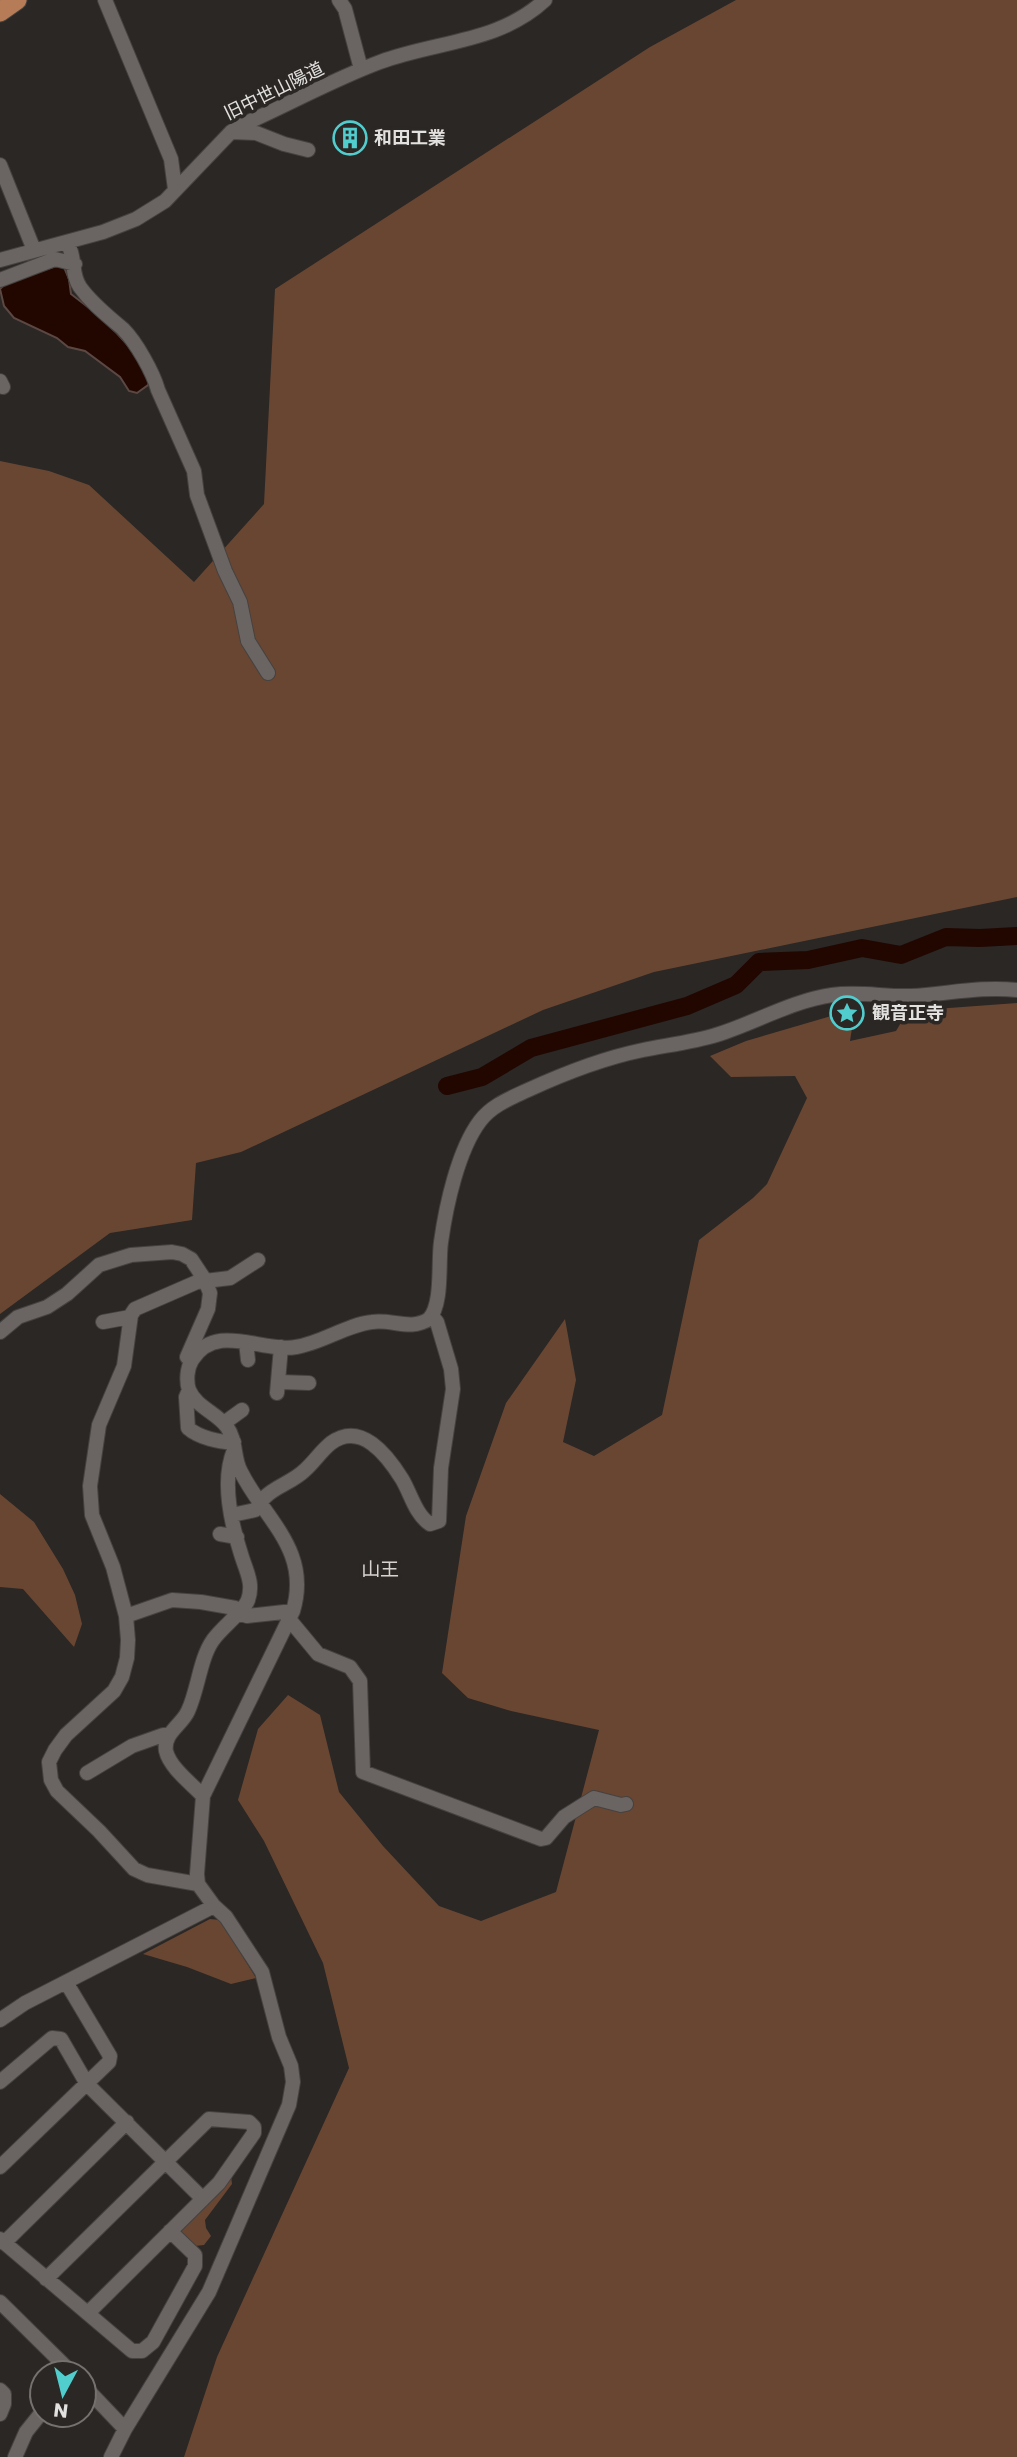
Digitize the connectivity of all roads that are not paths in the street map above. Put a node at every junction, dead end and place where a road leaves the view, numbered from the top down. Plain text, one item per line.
1 (17, 0) edge
2 (105, 0) edge
3 (340, 0) edge
4 (545, 0) edge
5 (0, 12) edge
6 (361, 69) junction
7 (231, 132) junction
8 (308, 150) dead end
9 (0, 165) edge
10 (175, 189) junction
11 (67, 242) junction
12 (30, 251) junction
13 (0, 260) edge
14 (75, 264) junction
15 (1, 279) edge
16 (268, 673) dead end
17 (1017, 989) edge
18 (258, 1260) dead end
19 (205, 1280) junction
20 (432, 1316) junction
21 (130, 1317) junction
22 (103, 1322) dead end
23 (0, 1332) edge
24 (246, 1342) junction
25 (281, 1348) junction
26 (248, 1360) dead end
27 (309, 1382) dead end
28 (188, 1386) junction
29 (242, 1410) dead end
30 (224, 1423) junction
31 (234, 1446) junction
32 (261, 1502) junction
33 (232, 1515) junction
34 (220, 1534) dead end
35 (237, 1537) junction
36 (239, 1612) junction
37 (291, 1615) junction
38 (126, 1616) junction
39 (168, 1735) junction
40 (87, 1773) dead end
41 (203, 1796) junction
42 (626, 1804) dead end
43 (198, 1884) junction
44 (214, 1906) junction
45 (66, 1982) junction
46 (0, 2020) edge
47 (0, 2082) edge
48 (87, 2084) junction
49 (127, 2122) junction
50 (166, 2161) junction
51 (0, 2167) edge
52 (203, 2199) junction
53 (170, 2231) junction
54 (2, 2241) edge
55 (46, 2279) junction
56 (0, 2302) edge
57 (88, 2313) junction
58 (58, 2359) edge
59 (0, 2390) edge
60 (98, 2401) edge
61 (0, 2414) edge
62 (29, 2429) edge
63 (125, 2429) junction
64 (15, 2457) edge
65 (111, 2457) edge

1 - 5 main road
2 - 10 street
3 - 6 street
4 - 6 street, 旧中世山陽道
6 - 7 street, 旧中世山陽道
7 - 8 street
7 - 10 street, 旧中世山陽道
9 - 12 street
10 - 11 street, 旧中世山陽道
11 - 12 street, 旧中世山陽道
11 - 14 street
12 - 13 street, 旧中世山陽道
12 - 15 street
14 - 15 street
14 - 16 street
17 - 20 street
18 - 19 street
19 - 21 street
19 - 23 street
19 - 28 street
20 - 25 street
20 - 32 street
21 - 22 street
21 - 38 street
24 - 25 street
24 - 26 street
24 - 28 street
25 - 27 street
28 - 30 street
28 - 31 street
29 - 30 street
30 - 31 street
31 - 32 street
31 - 33 street
32 - 33 street
32 - 37 street
33 - 35 street
34 - 35 street
35 - 36 street
36 - 37 street
36 - 38 street
36 - 39 street
37 - 41 street
37 - 42 street
38 - 43 street
39 - 40 street
39 - 41 street
41 - 43 street
43 - 44 street
44 - 45 street
44 - 63 street
45 - 46 street
45 - 48 street
47 - 48 street
48 - 49 street
48 - 51 street
49 - 50 street
49 - 54 street
50 - 52 street
50 - 52 street
50 - 55 street
52 - 53 street
53 - 57 street
53 - 57 street
54 - 55 street
55 - 57 street
56 - 58 street
59 - 61 street
60 - 63 street
62 - 64 street
63 - 65 street

